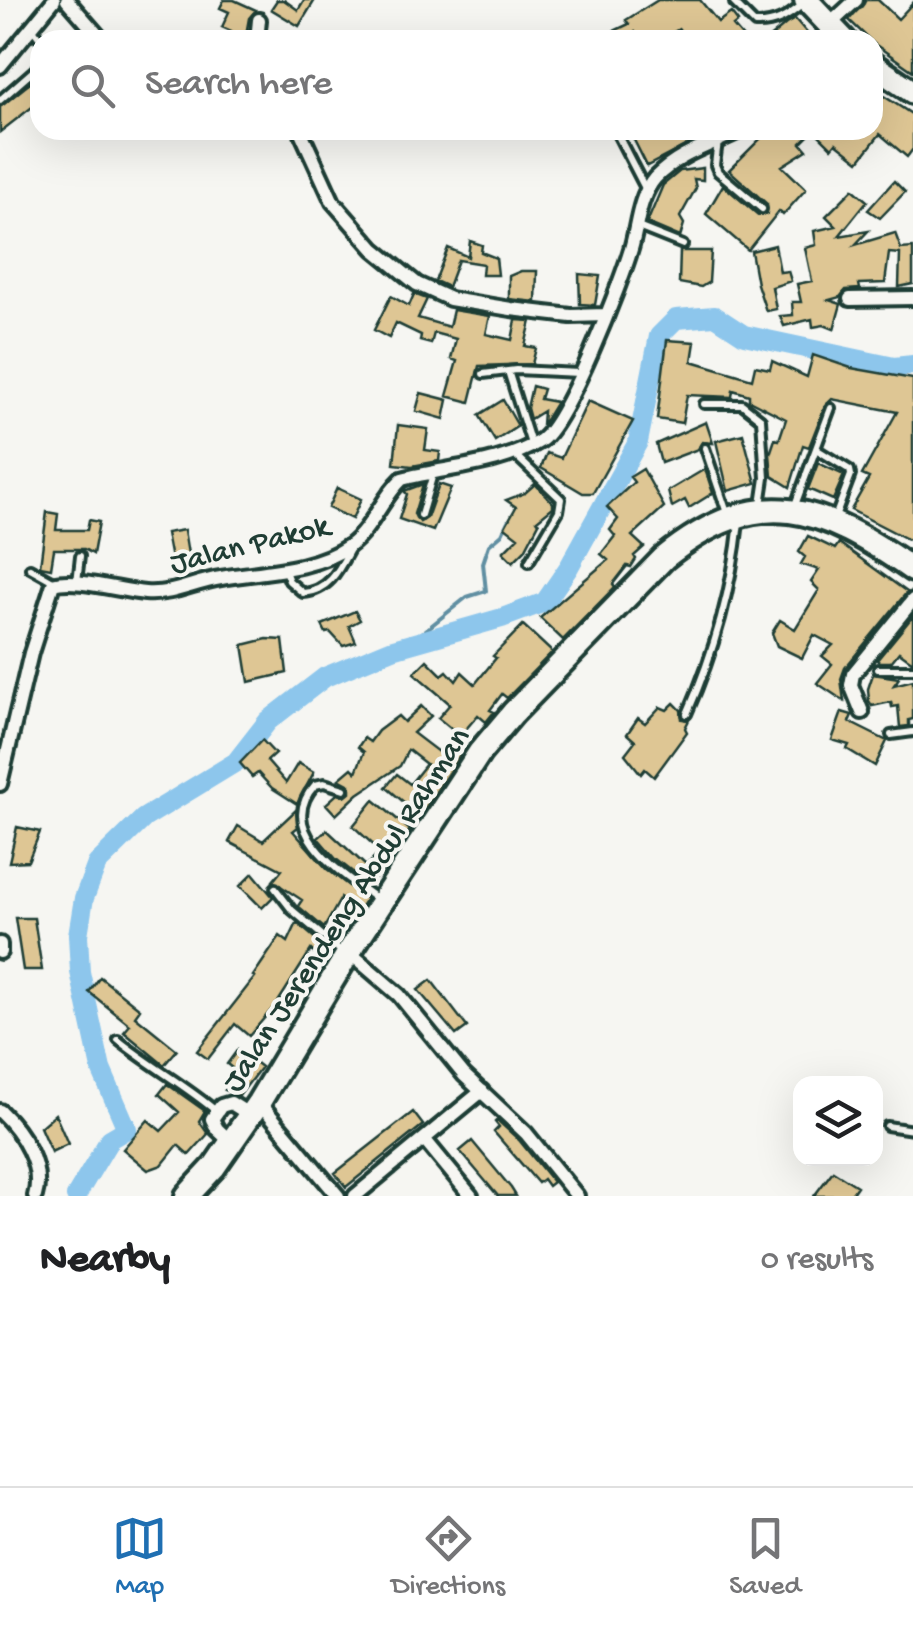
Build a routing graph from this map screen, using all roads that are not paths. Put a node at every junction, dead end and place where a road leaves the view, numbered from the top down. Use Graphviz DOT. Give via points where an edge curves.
graph roads {
  1 [pos="54,0"];
  2 [pos="67,0"];
  3 [pos="806,0"];
  4 [pos="856,0"];
  5 [pos="734,3"];
  6 [pos="259,20"];
  7 [pos="32,27"];
  8 [pos="34,30"];
  9 [pos="93,30"];
  10 [pos="258,30"];
  11 [pos="834,30"];
  12 [pos="842,30"];
  13 [pos="0,66"];
  14 [pos="883,71"];
  15 [pos="30,73"];
  16 [pos="913,92"];
  17 [pos="0,100"];
  18 [pos="305,140"];
  19 [pos="620,140"];
  20 [pos="718,140"];
  21 [pos="646,190"];
  22 [pos="762,210"];
  23 [pos="636,226"];
  24 [pos="683,245"];
  25 [pos="913,298"];
  26 [pos="850,299"];
  27 [pos="605,315"];
  28 [pos="508,370"];
  29 [pos="580,373"];
  30 [pos="483,374"];
  31 [pos="704,404"];
  32 [pos="831,408"];
  33 [pos="531,446"];
  34 [pos="706,448"];
  35 [pos="816,449"];
  36 [pos="509,455"];
  37 [pos="439,472"];
  38 [pos="792,511"];
  39 [pos="421,515"];
  40 [pos="743,515"];
  41 [pos="834,521"];
  42 [pos="352,543"];
  43 [pos="80,556"];
  44 [pos="529,562"];
  45 [pos="30,568"];
  46 [pos="284,568"];
  47 [pos="913,570"];
  48 [pos="77,582"];
  49 [pos="56,583"];
  50 [pos="913,600"];
  51 [pos="878,669"];
  52 [pos="913,669"];
  53 [pos="862,712"];
  54 [pos="687,714"];
  55 [pos="0,715"];
  56 [pos="16,716"];
  57 [pos="913,732"];
  58 [pos="892,735"];
  59 [pos="3,756"];
  60 [pos="0,784"];
  61 [pos="344,789"];
  62 [pos="275,888"];
  63 [pos="382,902"];
  64 [pos="0,944"];
  65 [pos="0,952"];
  66 [pos="348,954"];
  67 [pos="118,1040"];
  68 [pos="482,1091"];
  69 [pos="255,1108"];
  70 [pos="0,1111"];
  71 [pos="217,1112"];
  72 [pos="886,1126"];
  73 [pos="913,1130"];
  74 [pos="425,1140"];
  75 [pos="232,1143"];
  76 [pos="36,1196"];
  77 [pos="187,1196"];
  78 [pos="338,1196"];
  79 [pos="355,1196"];
  80 [pos="471,1196"];
  81 [pos="577,1196"];
  1 -- 7 [label="street"];
  2 -- 9 [label="street"];
  3 -- 5 [label="lane" via="770,25 755,24"];
  3 -- 11 [label="highway"];
  4 -- 12 [label="street"];
  6 -- 10 [label="street"];
  7 -- 8 [label="lane"];
  7 -- 13 [label="street"];
  14 -- 16 [label="highway"];
  15 -- 17 [label="lane"];
  18 -- 27 [label="street" via="333,202 417,284 450,299"];
  19 -- 21 [label="lane"];
  20 -- 21 [label="street" via="686,153"];
  20 -- 22 [label="lane" via="718,172"];
  21 -- 23 [label="street, Jalan Pakok"];
  23 -- 24 [label="lane"];
  23 -- 27 [label="street, Jalan Pakok"];
  25 -- 26 [label="street"];
  27 -- 29 [label="street, Jalan Pakok"];
  28 -- 29 [label="lane"];
  28 -- 30 [label="lane"];
  28 -- 33 [label="lane"];
  29 -- 33 [label="street, Jalan Pakok" via="547,436"];
  31 -- 40 [label="lane" via="742,404 760,419 765,478"];
  32 -- 35 [label="lane"];
  33 -- 36 [label="street, Jalan Pakok"];
  34 -- 40 [label="lane"];
  35 -- 38 [label="lane"];
  35 -- 41 [label="lane" via="851,475"];
  36 -- 37 [label="street, Jalan Pakok"];
  36 -- 44 [label="lane" via="561,499"];
  37 -- 39 [label="lane"];
  37 -- 42 [label="street, Jalan Pakok" via="399,481"];
  38 -- 40 [label="highway, Jalan Jerendeng Abdul Rahman"];
  38 -- 41 [label="highway, Jalan Jerendeng Abdul Rahman"];
  40 -- 54 [label="lane" via="719,626"];
  40 -- 63 [label="highway, Jalan Jerendeng Abdul Rahman" via="698,532 664,558 513,713 454,787"];
  41 -- 47 [label="highway, Jalan Jerendeng Abdul Rahman"];
  42 -- 46 [label="street, Jalan Pakok"];
  42 -- 46 [label="lane" via="317,592 304,593"];
  43 -- 48 [label="lane"];
  45 -- 49 [label="lane"];
  46 -- 48 [label="street, Jalan Pakok" via="161,593"];
  48 -- 49 [label="street, Jalan Pakok"];
  49 -- 56 [label="street"];
  50 -- 53 [label="street" via="853,674"];
  51 -- 52 [label="lane"];
  55 -- 56 [label="lane"];
  56 -- 59 [label="street"];
  57 -- 58 [label="lane"];
  59 -- 60 [label="street"];
  61 -- 63 [label="lane" via="324,783 309,792 302,806 308,839"];
  62 -- 66 [label="lane" via="305,923"];
  63 -- 66 [label="highway, Jalan Jerendeng Abdul Rahman"];
  64 -- 65 [label="street"];
  66 -- 68 [label="street" via="398,995"];
  66 -- 69 [label="highway, Jalan Jerendeng Abdul Rahman"];
  67 -- 71 [label="lane"];
  68 -- 74 [label="street"];
  68 -- 81 [label="street"];
  69 -- 71 [label="street" via="224,1103"];
  69 -- 75 [label="highway, Jalan Jerendeng Abdul Rahman"];
  69 -- 78 [label="street"];
  70 -- 76 [label="street" via="36,1165"];
  71 -- 75 [label="street" via="214,1126"];
  72 -- 73 [label="lane"];
  74 -- 79 [label="street"];
  74 -- 80 [label="street"];
  75 -- 77 [label="highway, Jalan Jerendeng Abdul Rahman"];
}
